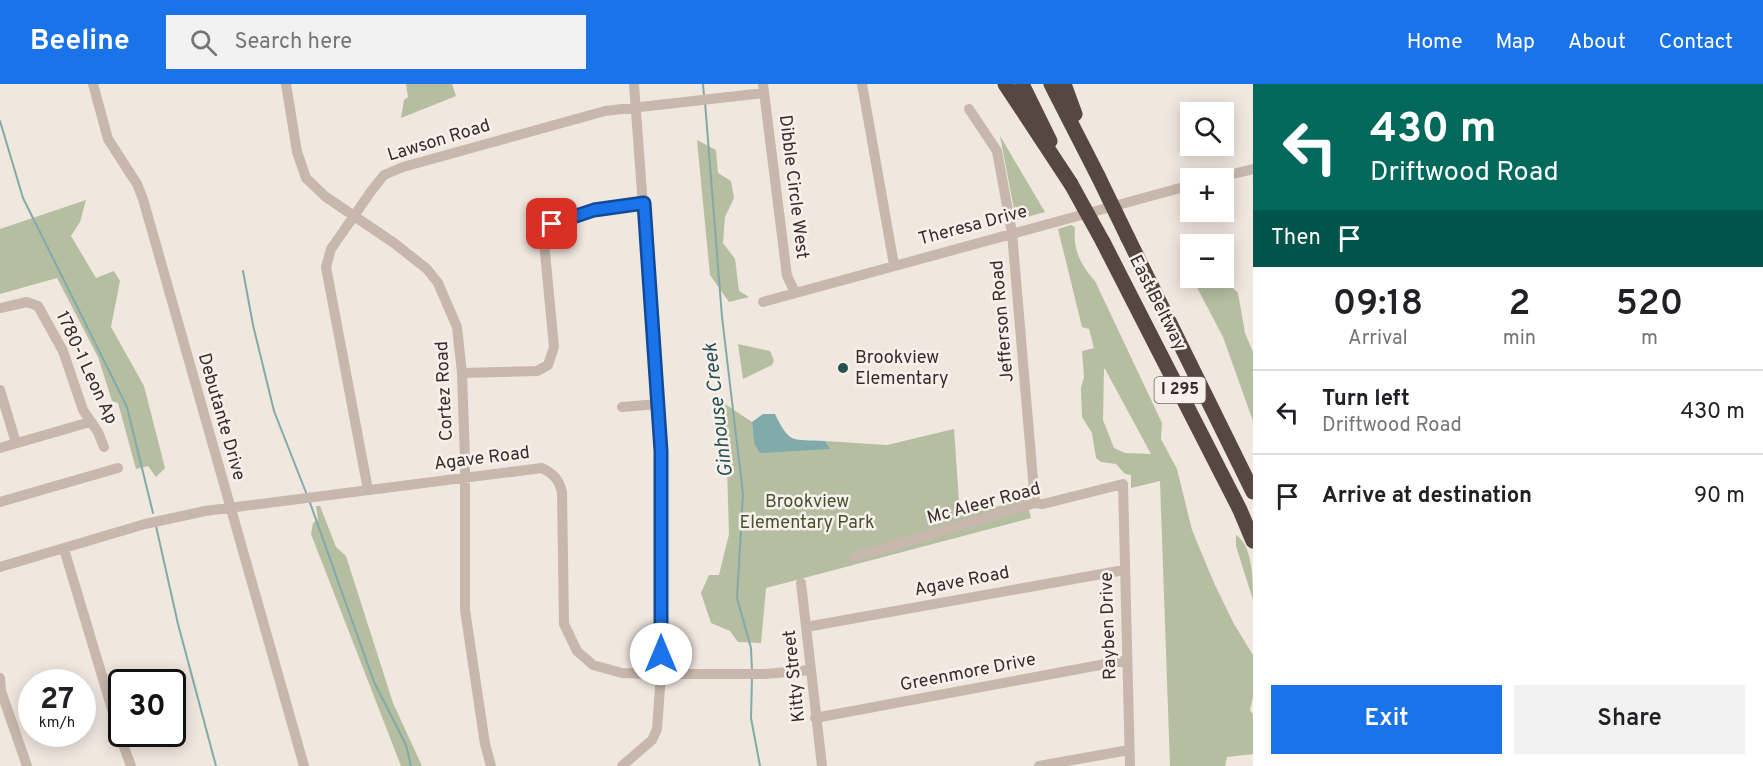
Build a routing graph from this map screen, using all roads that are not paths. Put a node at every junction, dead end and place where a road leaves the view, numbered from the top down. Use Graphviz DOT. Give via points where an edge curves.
graph roads {
  1 [pos="93,84"];
  2 [pos="286,84"];
  3 [pos="634,84"];
  4 [pos="862,84"];
  5 [pos="1005,84"];
  6 [pos="1022,84"];
  7 [pos="1051,84"];
  8 [pos="1064,84"];
  9 [pos="764,89"];
  10 [pos="635,107"];
  11 [pos="969,109"];
  12 [pos="1253,169"];
  13 [pos="1234,174"];
  14 [pos="1098,176"];
  15 [pos="1071,184"];
  16 [pos="1180,188"];
  17 [pos="644,203"];
  18 [pos="355,216"];
  19 [pos="1012,233"];
  20 [pos="894,265"];
  21 [pos="795,292"];
  22 [pos="763,302"];
  23 [pos="0,308"];
  24 [pos="462,373"];
  25 [pos="0,390"];
  26 [pos="658,404"];
  27 [pos="622,407"];
  28 [pos="90,422"];
  29 [pos="16,443"];
  30 [pos="104,447"];
  31 [pos="0,448"];
  32 [pos="118,468"];
  33 [pos="464,478"];
  34 [pos="1123,484"];
  35 [pos="368,490"];
  36 [pos="1253,492"];
  37 [pos="0,502"];
  38 [pos="1035,503"];
  39 [pos="230,510"];
  40 [pos="1253,541"];
  41 [pos="64,549"];
  42 [pos="855,557"];
  43 [pos="0,567"];
  44 [pos="1124,570"];
  45 [pos="801,583"];
  46 [pos="806,627"];
  47 [pos="1127,660"];
  48 [pos="810,670"];
  49 [pos="661,674"];
  50 [pos="0,678"];
  51 [pos="0,691"];
  52 [pos="815,718"];
  53 [pos="1129,750"];
  54 [pos="27,766"];
  55 [pos="131,766"];
  56 [pos="304,766"];
  57 [pos="491,766"];
  58 [pos="623,766"];
  59 [pos="822,766"];
  60 [pos="1039,766"];
  61 [pos="1130,766"];
  1 -- 39 [label="street, Debutante Drive" via="108,139 143,199"];
  2 -- 18 [label="street, Cortez Road" via="297,152 306,178"];
  3 -- 10 [label="street"];
  4 -- 20 [label="street"];
  5 -- 15 [label="highway"];
  6 -- 15 [label="highway, East Beltway / I 295"];
  7 -- 14 [label="highway, East Beltway / I 295"];
  8 -- 14 [label="highway"];
  9 -- 10 [label="street, Lawson Road" via="664,106"];
  9 -- 21 [label="street, Dibble Circle West" via="787,276"];
  10 -- 17 [label="street"];
  10 -- 18 [label="street, Lawson Road" via="571,119 391,172 379,181"];
  11 -- 19 [label="street, Jefferson Road" via="997,151"];
  12 -- 13 [label="street"];
  14 -- 36 [label="highway, East Beltway / I 295, bridge"];
  15 -- 40 [label="highway, East Beltway / I 295, bridge"];
  16 -- 19 [label="street, Theresa Drive"];
  17 -- 24 [label="street" via="594,210 552,224 547,230 544,242 554,347 548,364 537,371"];
  17 -- 26 [label="street"];
  18 -- 24 [label="street, Cortez Road" via="409,254 438,283 457,327"];
  18 -- 35 [label="street, Lawson Road" via="331,249 326,267"];
  19 -- 20 [label="street, Theresa Drive"];
  19 -- 38 [label="street, Jefferson Road"];
  20 -- 21 [label="street, Theresa Drive"];
  21 -- 22 [label="street, Theresa Drive"];
  23 -- 28 [label="street, 1780-1 Leon Ap" via="27,302 38,306 63,351"];
  24 -- 33 [label="street, Cortez Road"];
  25 -- 29 [label="street"];
  26 -- 27 [label="street"];
  26 -- 49 [label="street"];
  28 -- 29 [label="street"];
  28 -- 30 [label="street, 1780-1 Leon Ap"];
  29 -- 31 [label="street"];
  32 -- 37 [label="street"];
  33 -- 35 [label="street, Agave Road"];
  33 -- 49 [label="street, Agave Road" via="531,468 551,473 562,492 563,605 569,639 593,665 622,673"];
  33 -- 57 [label="street, Cortez Road" via="465,610"];
  34 -- 38 [label="street, Mc Aleer Road"];
  34 -- 44 [label="street, Rayben Drive"];
  35 -- 39 [label="street, Agave Road"];
  38 -- 42 [label="street, Mc Aleer Road"];
  39 -- 41 [label="street, Agave Road" via="176,516"];
  39 -- 56 [label="street, Debutante Drive"];
  41 -- 43 [label="street, Agave Road"];
  41 -- 55 [label="street"];
  44 -- 46 [label="street, Agave Road"];
  44 -- 47 [label="street, Rayben Drive"];
  45 -- 46 [label="street, Kitty Street"];
  46 -- 48 [label="street, Kitty Street"];
  47 -- 52 [label="street, Greenmore Drive"];
  47 -- 53 [label="street, Rayben Drive"];
  48 -- 49 [label="street, Agave Road"];
  48 -- 52 [label="street, Kitty Street"];
  49 -- 58 [label="street" via="657,729 652,740"];
  50 -- 51 [label="street"];
  51 -- 54 [label="street"];
  52 -- 59 [label="street, Kitty Street"];
  53 -- 60 [label="street"];
  53 -- 61 [label="street, Rayben Drive"];
}
